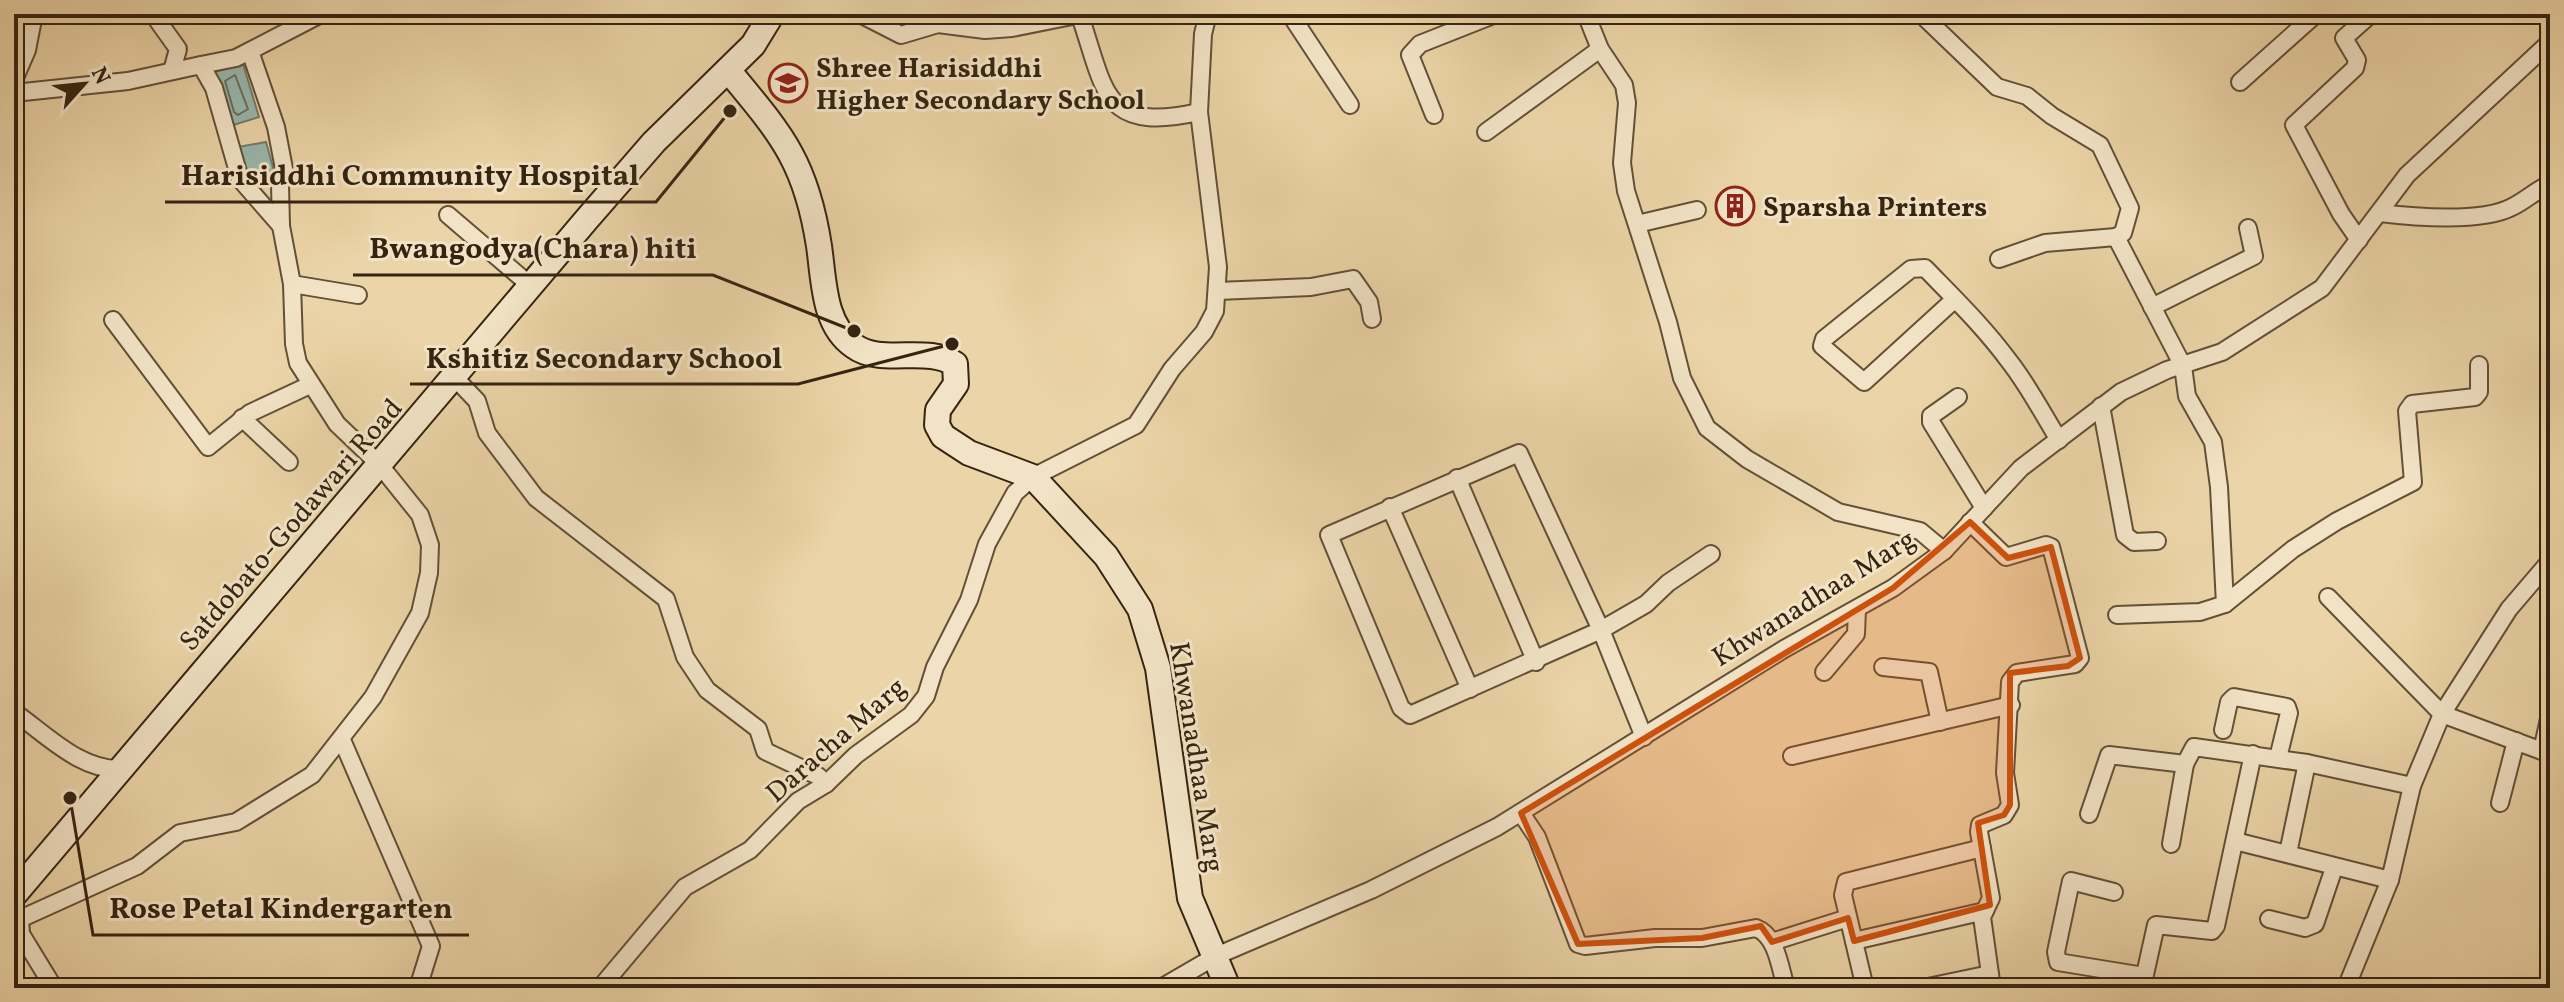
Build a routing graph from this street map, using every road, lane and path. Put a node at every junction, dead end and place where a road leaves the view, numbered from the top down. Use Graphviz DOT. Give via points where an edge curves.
graph roads {
  1 [pos="34,14"];
  2 [pos="321,14"];
  3 [pos="772,14"];
  4 [pos="860,14"];
  5 [pos="1208,14"];
  6 [pos="1290,14"];
  7 [pos="1496,14"];
  8 [pos="1586,14"];
  9 [pos="1921,14"];
  10 [pos="2316,14"];
  11 [pos="2371,14"];
  12 [pos="156,15"];
  13 [pos="1081,15"];
  14 [pos="2550,42"];
  15 [pos="1600,49"];
  16 [pos="250,51"];
  17 [pos="201,65"];
  18 [pos="728,70"];
  19 [pos="172,71"];
  20 [pos="14,80"];
  21 [pos="2240,82"];
  22 [pos="14,93"];
  23 [pos="1350,105"];
  24 [pos="1199,112"];
  25 [pos="1434,115"];
  26 [pos="1486,132"];
  27 [pos="2550,184"];
  28 [pos="1697,210"];
  29 [pos="2380,213"];
  30 [pos="448,215"];
  31 [pos="1637,224"];
  32 [pos="281,226"];
  33 [pos="2248,228"];
  34 [pos="2116,237"];
  35 [pos="2359,240"];
  36 [pos="1999,259"];
  37 [pos="292,284"];
  38 [pos="531,286"];
  39 [pos="1217,291"];
  40 [pos="358,295"];
  41 [pos="1955,299"];
  42 [pos="2152,307"];
  43 [pos="1372,319"];
  44 [pos="113,320"];
  45 [pos="2479,365"];
  46 [pos="2183,366"];
  47 [pos="455,378"];
  48 [pos="310,385"];
  49 [pos="1958,397"];
  50 [pos="2101,406"];
  51 [pos="242,418"];
  52 [pos="2059,440"];
  53 [pos="289,462"];
  54 [pos="379,464"];
  55 [pos="1033,477"];
  56 [pos="1457,478"];
  57 [pos="1390,507"];
  58 [pos="1984,508"];
  59 [pos="1970,522"];
  60 [pos="2157,541"];
  61 [pos="1944,551"];
  62 [pos="1711,554"];
  63 [pos="2550,561"];
  64 [pos="2328,597"];
  65 [pos="2225,604"];
  66 [pos="1857,609"];
  67 [pos="2117,615"];
  68 [pos="1601,630"];
  69 [pos="1536,662"];
  70 [pos="1883,667"];
  71 [pos="1824,672"];
  72 [pos="1470,689"];
  73 [pos="2011,705"];
  74 [pos="14,712"];
  75 [pos="2442,714"];
  76 [pos="2550,714"];
  77 [pos="1940,722"];
  78 [pos="2223,730"];
  79 [pos="1644,737"];
  80 [pos="342,740"];
  81 [pos="2516,741"];
  82 [pos="2546,752"];
  83 [pos="2253,754"];
  84 [pos="1792,756"];
  85 [pos="2278,758"];
  86 [pos="2307,763"];
  87 [pos="2185,764"];
  88 [pos="123,769"];
  89 [pos="826,784"];
  90 [pos="2412,786"];
  91 [pos="2500,803"];
  92 [pos="1521,813"];
  93 [pos="2089,814"];
  94 [pos="2235,841"];
  95 [pos="2171,844"];
  96 [pos="1982,848"];
  97 [pos="2288,853"];
  98 [pos="2334,868"];
  99 [pos="2390,880"];
  100 [pos="2114,892"];
  101 [pos="16,909"];
  102 [pos="1985,911"];
  103 [pos="1848,918"];
  104 [pos="2269,919"];
  105 [pos="1854,941"];
  106 [pos="1772,942"];
  107 [pos="1216,956"];
  108 [pos="1991,981"];
  109 [pos="2143,982"];
  110 [pos="54,988"];
  111 [pos="418,988"];
  112 [pos="600,988"];
  113 [pos="1161,988"];
  114 [pos="1228,988"];
  115 [pos="1786,988"];
  116 [pos="1865,988"];
  117 [pos="1923,988"];
  118 [pos="2346,988"];
  1 -- 20 [label="street"];
  2 -- 16 [label="street"];
  3 -- 18 [label="street, Satdobato-Godawari Road" via="765,30"];
  4 -- 13 [label="street" via="901,35 938,24 998,29"];
  5 -- 24 [label="street, Daracha Marg"];
  6 -- 23 [label="street"];
  7 -- 25 [label="street" via="1420,44 1410,55"];
  8 -- 15 [label="street"];
  9 -- 34 [label="street" via="1997,87 2027,96 2100,145 2130,208 2123,233"];
  10 -- 21 [label="street"];
  11 -- 35 [label="street" via="2344,38 2358,64 2294,125"];
  12 -- 19 [label="street" via="178,49"];
  13 -- 24 [label="street" via="1097,74 1106,94 1121,108 1134,118 1148,119"];
  14 -- 29 [label="street, Khwanadhaa Marg" via="2407,175"];
  15 -- 26 [label="street"];
  15 -- 31 [label="street" via="1624,85 1622,163"];
  16 -- 17 [label="street"];
  16 -- 32 [label="street" via="276,127 285,174 280,185"];
  17 -- 19 [label="street"];
  17 -- 32 [label="street" via="214,88 240,179"];
  18 -- 38 [label="street, Satdobato-Godawari Road" via="654,142"];
  18 -- 55 [label="street, Khwanadhaa Marg" via="781,135 808,187 828,309 840,334 857,349 955,364 956,384 938,410 943,436 969,453"];
  19 -- 22 [label="street"];
  24 -- 39 [label="street, Daracha Marg"];
  27 -- 29 [label="street" via="2512,208 2490,214 2419,219"];
  28 -- 31 [label="street"];
  29 -- 35 [label="street, Khwanadhaa Marg"];
  30 -- 38 [label="street"];
  31 -- 61 [label="street" via="1682,378 1707,428 1747,459 1838,512 1920,531"];
  32 -- 37 [label="street"];
  33 -- 42 [label="street" via="2254,256"];
  34 -- 36 [label="street" via="2045,243"];
  34 -- 42 [label="street"];
  35 -- 46 [label="street, Khwanadhaa Marg" via="2322,288 2222,352"];
  37 -- 40 [label="street"];
  37 -- 48 [label="street" via="294,344"];
  38 -- 47 [label="street, Satdobato-Godawari Road"];
  39 -- 43 [label="street" via="1311,287 1353,279 1369,302"];
  39 -- 55 [label="street, Daracha Marg" via="1215,311 1204,332 1136,425"];
  41 -- 41 [label="street" via="1925,268 1911,269 1822,346 1864,382"];
  41 -- 52 [label="street" via="2011,362"];
  42 -- 46 [label="street"];
  44 -- 51 [label="street" via="205,445 214,444"];
  45 -- 65 [label="street" via="2475,397 2412,404 2407,411 2413,482 2304,542"];
  46 -- 50 [label="street, Khwanadhaa Marg" via="2133,385"];
  46 -- 65 [label="street" via="2187,396 2213,442"];
  47 -- 54 [label="street, Satdobato-Godawari Road"];
  47 -- 89 [label="street" via="477,401 487,433 536,498 666,599 685,657 707,690 758,729 765,751"];
  48 -- 51 [label="street"];
  48 -- 54 [label="street" via="337,424"];
  49 -- 58 [label="street" via="1931,416 1931,422"];
  50 -- 52 [label="street, Khwanadhaa Marg"];
  50 -- 60 [label="street" via="2125,535 2134,542"];
  51 -- 53 [label="street"];
  52 -- 58 [label="street, Khwanadhaa Marg" via="2021,468"];
  54 -- 80 [label="street" via="420,515 430,545 429,573 420,613 396,660"];
  54 -- 88 [label="street, Satdobato-Godawari Road"];
  55 -- 89 [label="street, Daracha Marg" via="1002,511 926,696 911,715"];
  55 -- 107 [label="street, Khwanadhaa Marg" via="1106,556 1140,609 1158,668 1190,898"];
  56 -- 57 [label="street"];
  56 -- 68 [label="street" via="1512,453 1524,459"];
  56 -- 69 [label="street"];
  57 -- 72 [label="street"];
  57 -- 72 [label="street" via="1329,535 1401,708 1410,715"];
  58 -- 59 [label="street, Khwanadhaa Marg"];
  59 -- 61 [label="street, Khwanadhaa Marg"];
  59 -- 73 [label="street" via="2006,557 2051,547 2080,658 2075,664 2013,675"];
  61 -- 66 [label="street, Khwanadhaa Marg"];
  62 -- 68 [label="street" via="1646,604"];
  63 -- 75 [label="street" via="2509,609"];
  64 -- 75 [label="street"];
  65 -- 67 [label="street" via="2200,612"];
  66 -- 71 [label="street" via="1856,634"];
  66 -- 79 [label="street, Khwanadhaa Marg"];
  68 -- 69 [label="street"];
  68 -- 79 [label="street"];
  69 -- 72 [label="street"];
  70 -- 77 [label="street" via="1929,672"];
  73 -- 77 [label="street"];
  73 -- 96 [label="street" via="2005,773 2010,805 2004,815 1980,825"];
  74 -- 88 [label="street" via="67,752 109,770"];
  75 -- 81 [label="street"];
  75 -- 90 [label="street"];
  76 -- 82 [label="street"];
  77 -- 84 [label="street"];
  78 -- 85 [label="street" via="2234,697 2287,707"];
  79 -- 92 [label="street, Khwanadhaa Marg"];
  80 -- 101 [label="street" via="312,775 236,822 180,833 137,866"];
  80 -- 111 [label="street" via="431,946"];
  81 -- 82 [label="street"];
  81 -- 91 [label="street"];
  83 -- 85 [label="street"];
  83 -- 87 [label="street" via="2194,747"];
  83 -- 94 [label="street"];
  85 -- 86 [label="street"];
  86 -- 90 [label="street"];
  86 -- 97 [label="street"];
  87 -- 93 [label="street" via="2109,755"];
  87 -- 95 [label="street"];
  88 -- 101 [label="street, Satdobato-Godawari Road"];
  89 -- 112 [label="street, Daracha Marg" via="798,801 750,850 685,887"];
  90 -- 99 [label="street"];
  92 -- 106 [label="street" via="1537,837 1578,944 1702,938 1756,928"];
  92 -- 107 [label="street, Khwanadhaa Marg" via="1371,890"];
  94 -- 97 [label="street"];
  94 -- 109 [label="street" via="2212,931 2156,925"];
  96 -- 102 [label="street" via="1991,898"];
  96 -- 103 [label="street" via="1846,882"];
  97 -- 98 [label="street"];
  98 -- 99 [label="street"];
  98 -- 104 [label="street" via="2315,924 2305,928"];
  99 -- 118 [label="street"];
  100 -- 109 [label="street" via="2071,881 2058,962"];
  101 -- 110 [label="street" via="21,934"];
  102 -- 105 [label="street"];
  102 -- 108 [label="street" via="1982,929"];
  103 -- 105 [label="street"];
  103 -- 106 [label="street"];
  105 -- 116 [label="street"];
  106 -- 115 [label="street"];
  107 -- 113 [label="street"];
  107 -- 114 [label="street, Khwanadhaa Marg"];
  108 -- 117 [label="street"];
}
